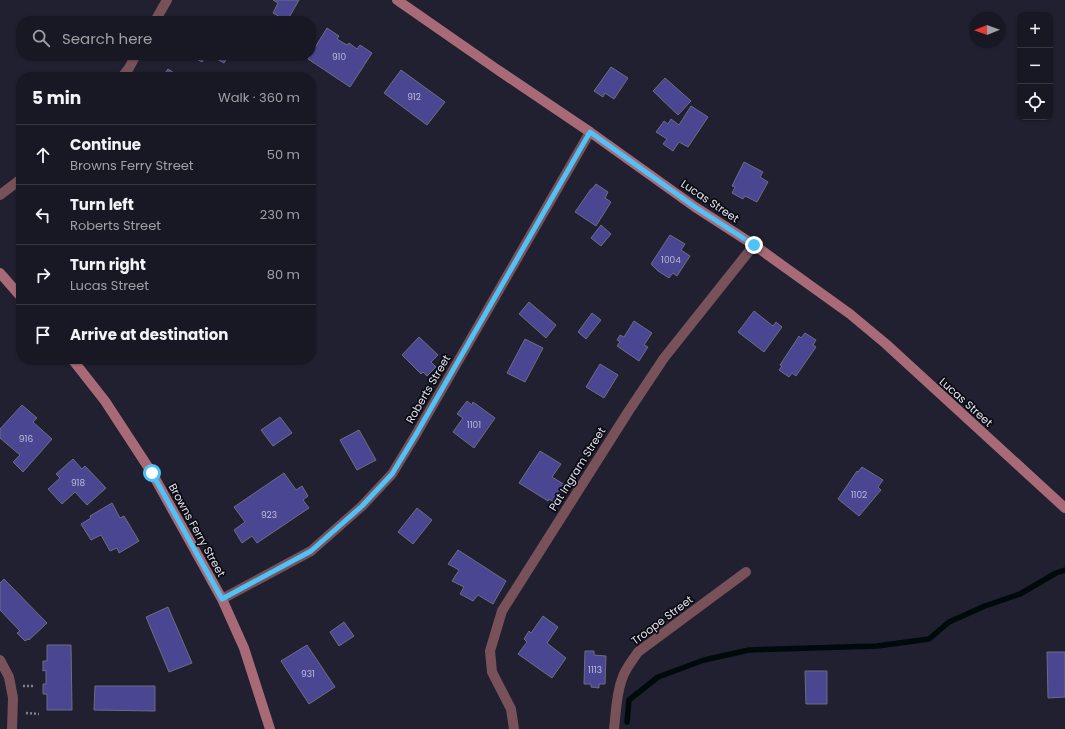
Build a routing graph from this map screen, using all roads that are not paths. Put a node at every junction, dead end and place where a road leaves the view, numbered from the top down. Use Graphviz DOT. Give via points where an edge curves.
graph roads {
  1 [pos="167,0"];
  2 [pos="396,0"];
  3 [pos="158,16"];
  4 [pos="133,60"];
  5 [pos="126,72"];
  6 [pos="590,132"];
  7 [pos="16,183"];
  8 [pos="0,195"];
  9 [pos="754,245"];
  10 [pos="0,273"];
  11 [pos="16,291"];
  12 [pos="76,364"];
  13 [pos="1065,508"];
  14 [pos="746,572"];
  15 [pos="222,599"];
  16 [pos="0,660"];
  17 [pos="12,729"];
  18 [pos="270,729"];
  19 [pos="514,729"];
  20 [pos="614,729"];
  1 -- 3 [label="street"];
  2 -- 6 [label="street, Lucas Street"];
  4 -- 5 [label="street"];
  6 -- 9 [label="street, Lucas Street" via="695,207"];
  6 -- 15 [label="street, Roberts Street" via="392,474 362,506 311,551"];
  7 -- 8 [label="street"];
  9 -- 13 [label="street, Lucas Street" via="874,334"];
  9 -- 19 [label="street, Pat Ingram Street" via="660,364 502,611 490,651 492,672 511,709"];
  10 -- 11 [label="street"];
  12 -- 15 [label="street, Browns Ferry Street" via="105,401 152,473"];
  14 -- 20 [label="street, Troope Street" via="638,652 622,678"];
  15 -- 18 [label="street, Browns Ferry Street" via="244,648"];
  16 -- 17 [label="street" via="10,677 13,698"];
}
